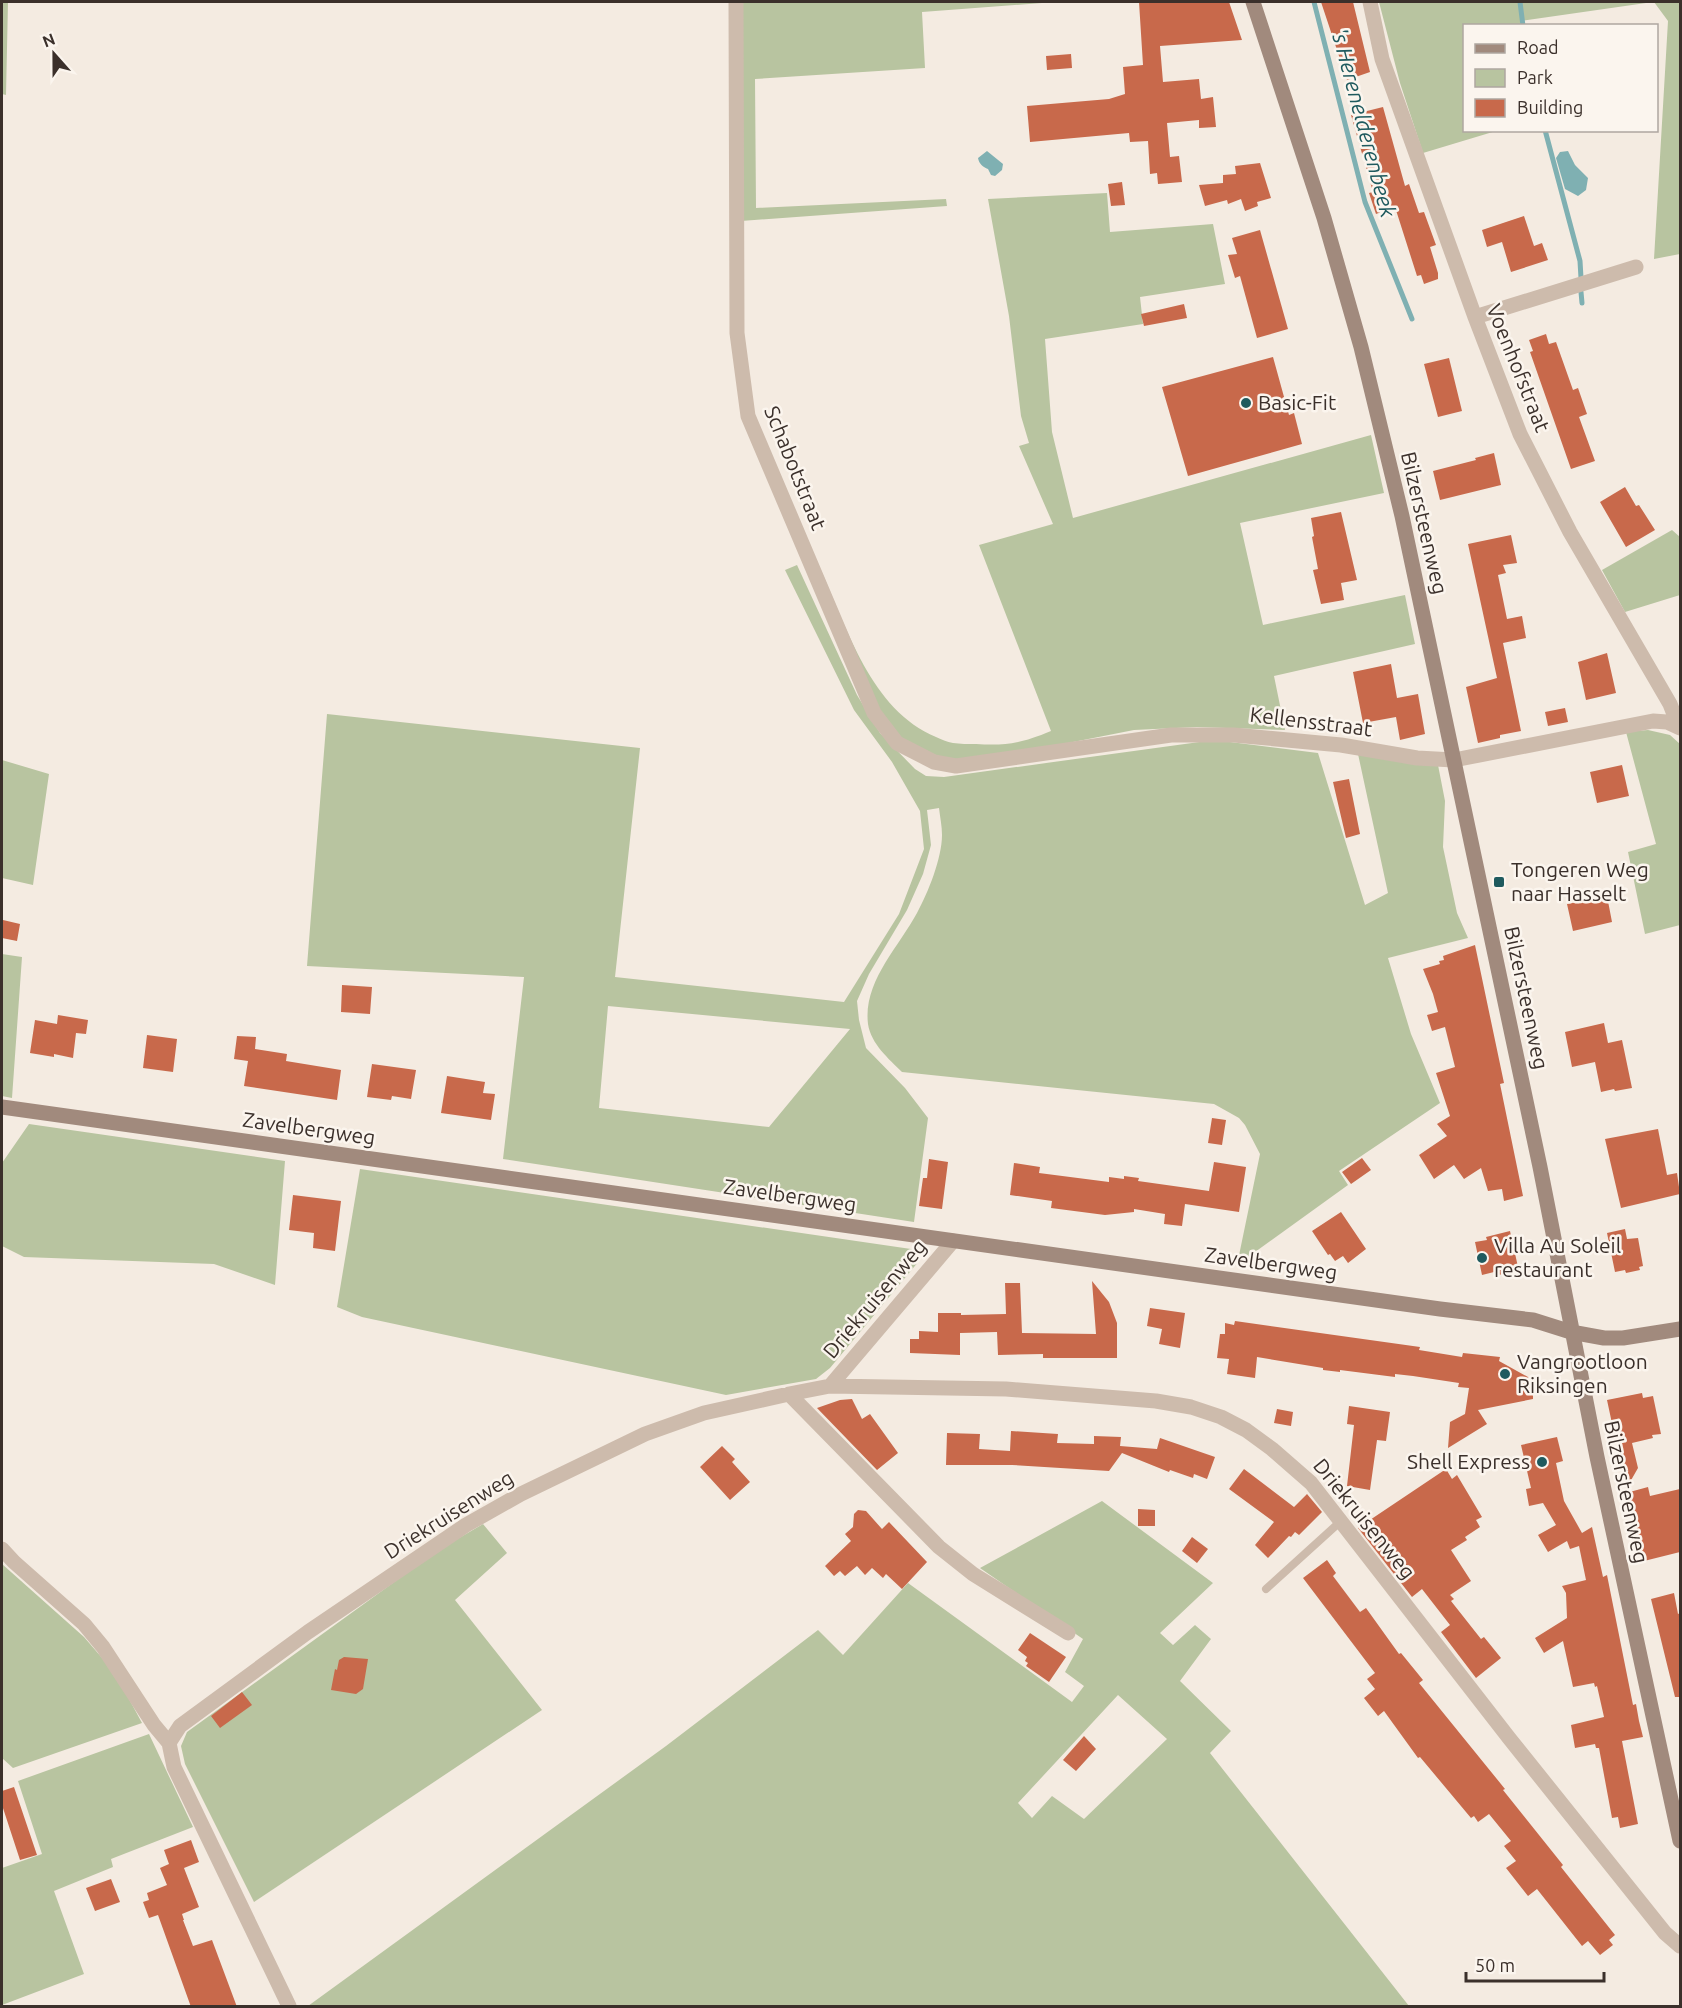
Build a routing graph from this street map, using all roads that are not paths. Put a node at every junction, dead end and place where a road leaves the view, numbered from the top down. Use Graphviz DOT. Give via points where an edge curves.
graph roads {
  1 [pos="736,2"];
  2 [pos="1253,2"];
  3 [pos="1370,2"];
  4 [pos="1636,267"];
  5 [pos="1475,317"];
  6 [pos="1680,728"];
  7 [pos="1454,760"];
  8 [pos="934,762"];
  9 [pos="2,1107"];
  10 [pos="953,1240"];
  11 [pos="1680,1329"];
  12 [pos="1571,1332"];
  13 [pos="830,1386"];
  14 [pos="789,1394"];
  15 [pos="1341,1521"];
  16 [pos="2,1549"];
  17 [pos="1266,1588"];
  18 [pos="1068,1633"];
  19 [pos="169,1743"];
  20 [pos="1680,1843"];
  21 [pos="1680,1946"];
  22 [pos="289,2007"];
  1 -- 8 [label="street, Schabotstraat" via="737,333 748,416 874,713 897,743"];
  2 -- 7 [label="main road, Bilzersteenweg" via="1324,218 1361,347"];
  3 -- 5 [label="street, Voenhofstraat" via="1382,59"];
  4 -- 5 [label="street"];
  5 -- 6 [label="street, Voenhofstraat" via="1520,434"];
  6 -- 7 [label="street, Kellensstraat" via="1653,721"];
  7 -- 8 [label="street, Kellensstraat" via="1234,735 1171,735 956,766"];
  7 -- 12 [label="main road, Bilzersteenweg"];
  9 -- 10 [label="main road, Zavelbergweg"];
  10 -- 12 [label="main road, Zavelbergweg" via="1533,1320"];
  10 -- 13 [label="street, Driekruisenweg"];
  11 -- 12 [label="main road, Zavelbergweg" via="1623,1338"];
  12 -- 20 [label="main road, Bilzersteenweg"];
  13 -- 14 [label="street, Driekruisenweg"];
  13 -- 15 [label="street, Driekruisenweg" via="1006,1389 1191,1407 1221,1417 1272,1449 1311,1483"];
  14 -- 18 [label="street" via="939,1547 973,1574"];
  14 -- 19 [label="street, Driekruisenweg" via="704,1413 645,1434 512,1499 466,1525 308,1632 180,1726"];
  15 -- 17 [label="lane"];
  15 -- 21 [label="street, Driekruisenweg" via="1509,1738 1665,1933"];
  16 -- 19 [label="street" via="84,1624"];
  19 -- 22 [label="street" via="174,1767"];
}
